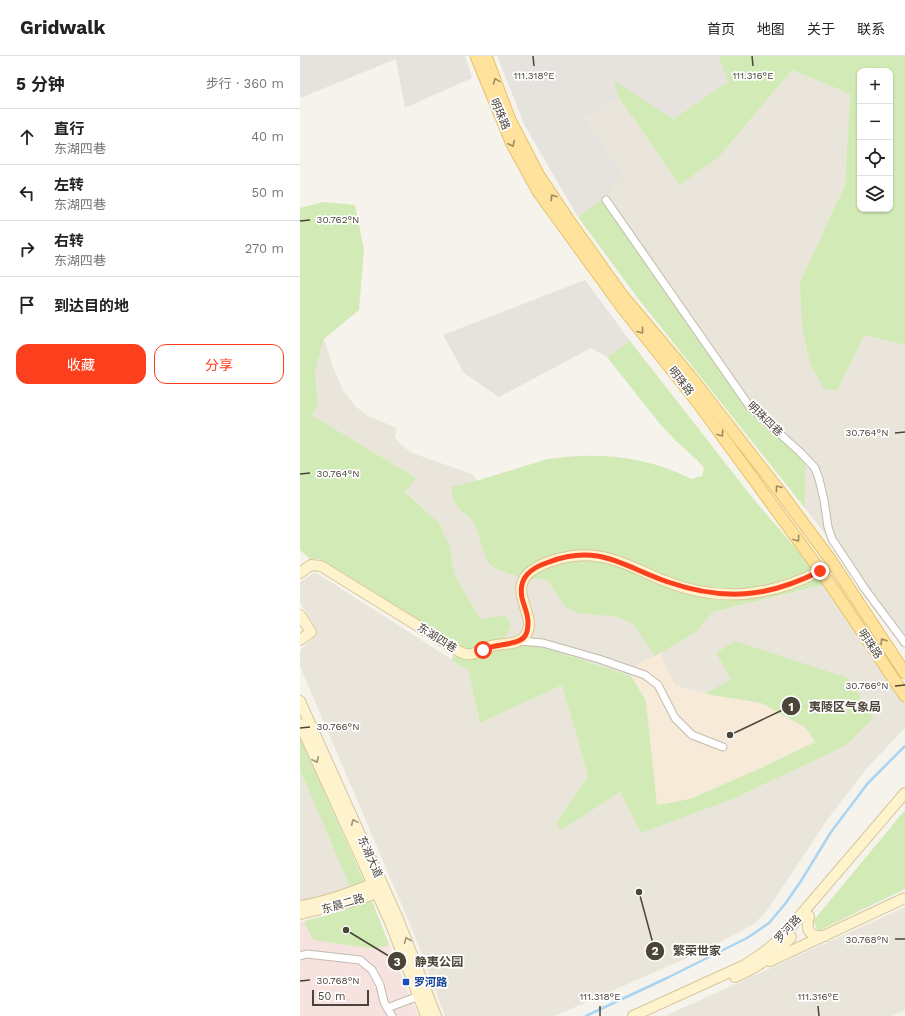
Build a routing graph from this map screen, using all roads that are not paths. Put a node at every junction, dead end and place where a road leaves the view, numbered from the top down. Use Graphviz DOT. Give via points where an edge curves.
graph roads {
  1 [pos="476,56"];
  2 [pos="486,56"];
  3 [pos="606,200"];
  4 [pos="820,571"];
  5 [pos="300,573"];
  6 [pos="300,615"];
  7 [pos="300,640"];
  8 [pos="519,641"];
  9 [pos="905,643"];
  10 [pos="905,673"];
  11 [pos="905,696"];
  12 [pos="300,700"];
  13 [pos="300,724"];
  14 [pos="723,747"];
  15 [pos="905,793"];
  16 [pos="905,803"];
  17 [pos="379,887"];
  18 [pos="905,898"];
  19 [pos="300,906"];
  20 [pos="300,914"];
  21 [pos="809,916"];
  22 [pos="825,936"];
  23 [pos="300,956"];
  24 [pos="750,970"];
  25 [pos="419,996"];
  26 [pos="387,1008"];
  27 [pos="392,1016"];
  28 [pos="426,1016"];
  29 [pos="436,1016"];
  30 [pos="633,1016"];
  31 [pos="650,1016"];
  1 -- 4 [label="main road, 明珠路, one-way" via="512,144 539,193 621,306 698,403"];
  10 -- 2 [label="main road, 明珠路, one-way" via="830,559 690,376 622,295 570,222 538,174 510,120"];
  3 -- 9 [label="street, 明珠四巷" via="750,407 815,468 832,539 864,589"];
  4 -- 8 [label="main road" via="777,589 749,594 726,594 682,586 603,556 586,554 560,558 528,572 524,578 521,590 528,617 528,629 526,636"];
  4 -- 11 [label="main road, 明珠路"];
  5 -- 8 [label="main road, 东湖四巷" via="311,566 321,566 465,655 477,653 489,646"];
  6 -- 7 [label="main road" via="311,632"];
  8 -- 14 [label="street" via="544,643 599,658 645,675 658,685 675,718 692,735"];
  17 -- 12 [label="main road, 东湖大道, one-way"];
  13 -- 17 [label="main road, 东湖大道, one-way"];
  15 -- 30 [label="main road, 罗河路" via="781,938 769,948 744,965"];
  16 -- 21 [label="main road, 罗河路"];
  17 -- 19 [label="main road, 东晨二路"];
  17 -- 20 [label="main road, 东晨二路" via="350,902"];
  17 -- 25 [label="main road, 东湖大道"];
  29 -- 17 [label="main road, 东湖大道, one-way" via="406,939"];
  18 -- 22 [label="main road, 罗河路"];
  21 -- 22 [label="main road" via="808,931 812,935"];
  21 -- 24 [label="main road, 罗河路" via="786,943"];
  22 -- 24 [label="main road, 罗河路"];
  23 -- 26 [label="street" via="307,954 360,960 372,970"];
  24 -- 31 [label="main road, 罗河路"];
  25 -- 26 [label="street"];
  25 -- 28 [label="main road, 东湖大道"];
  26 -- 27 [label="street"];
}
